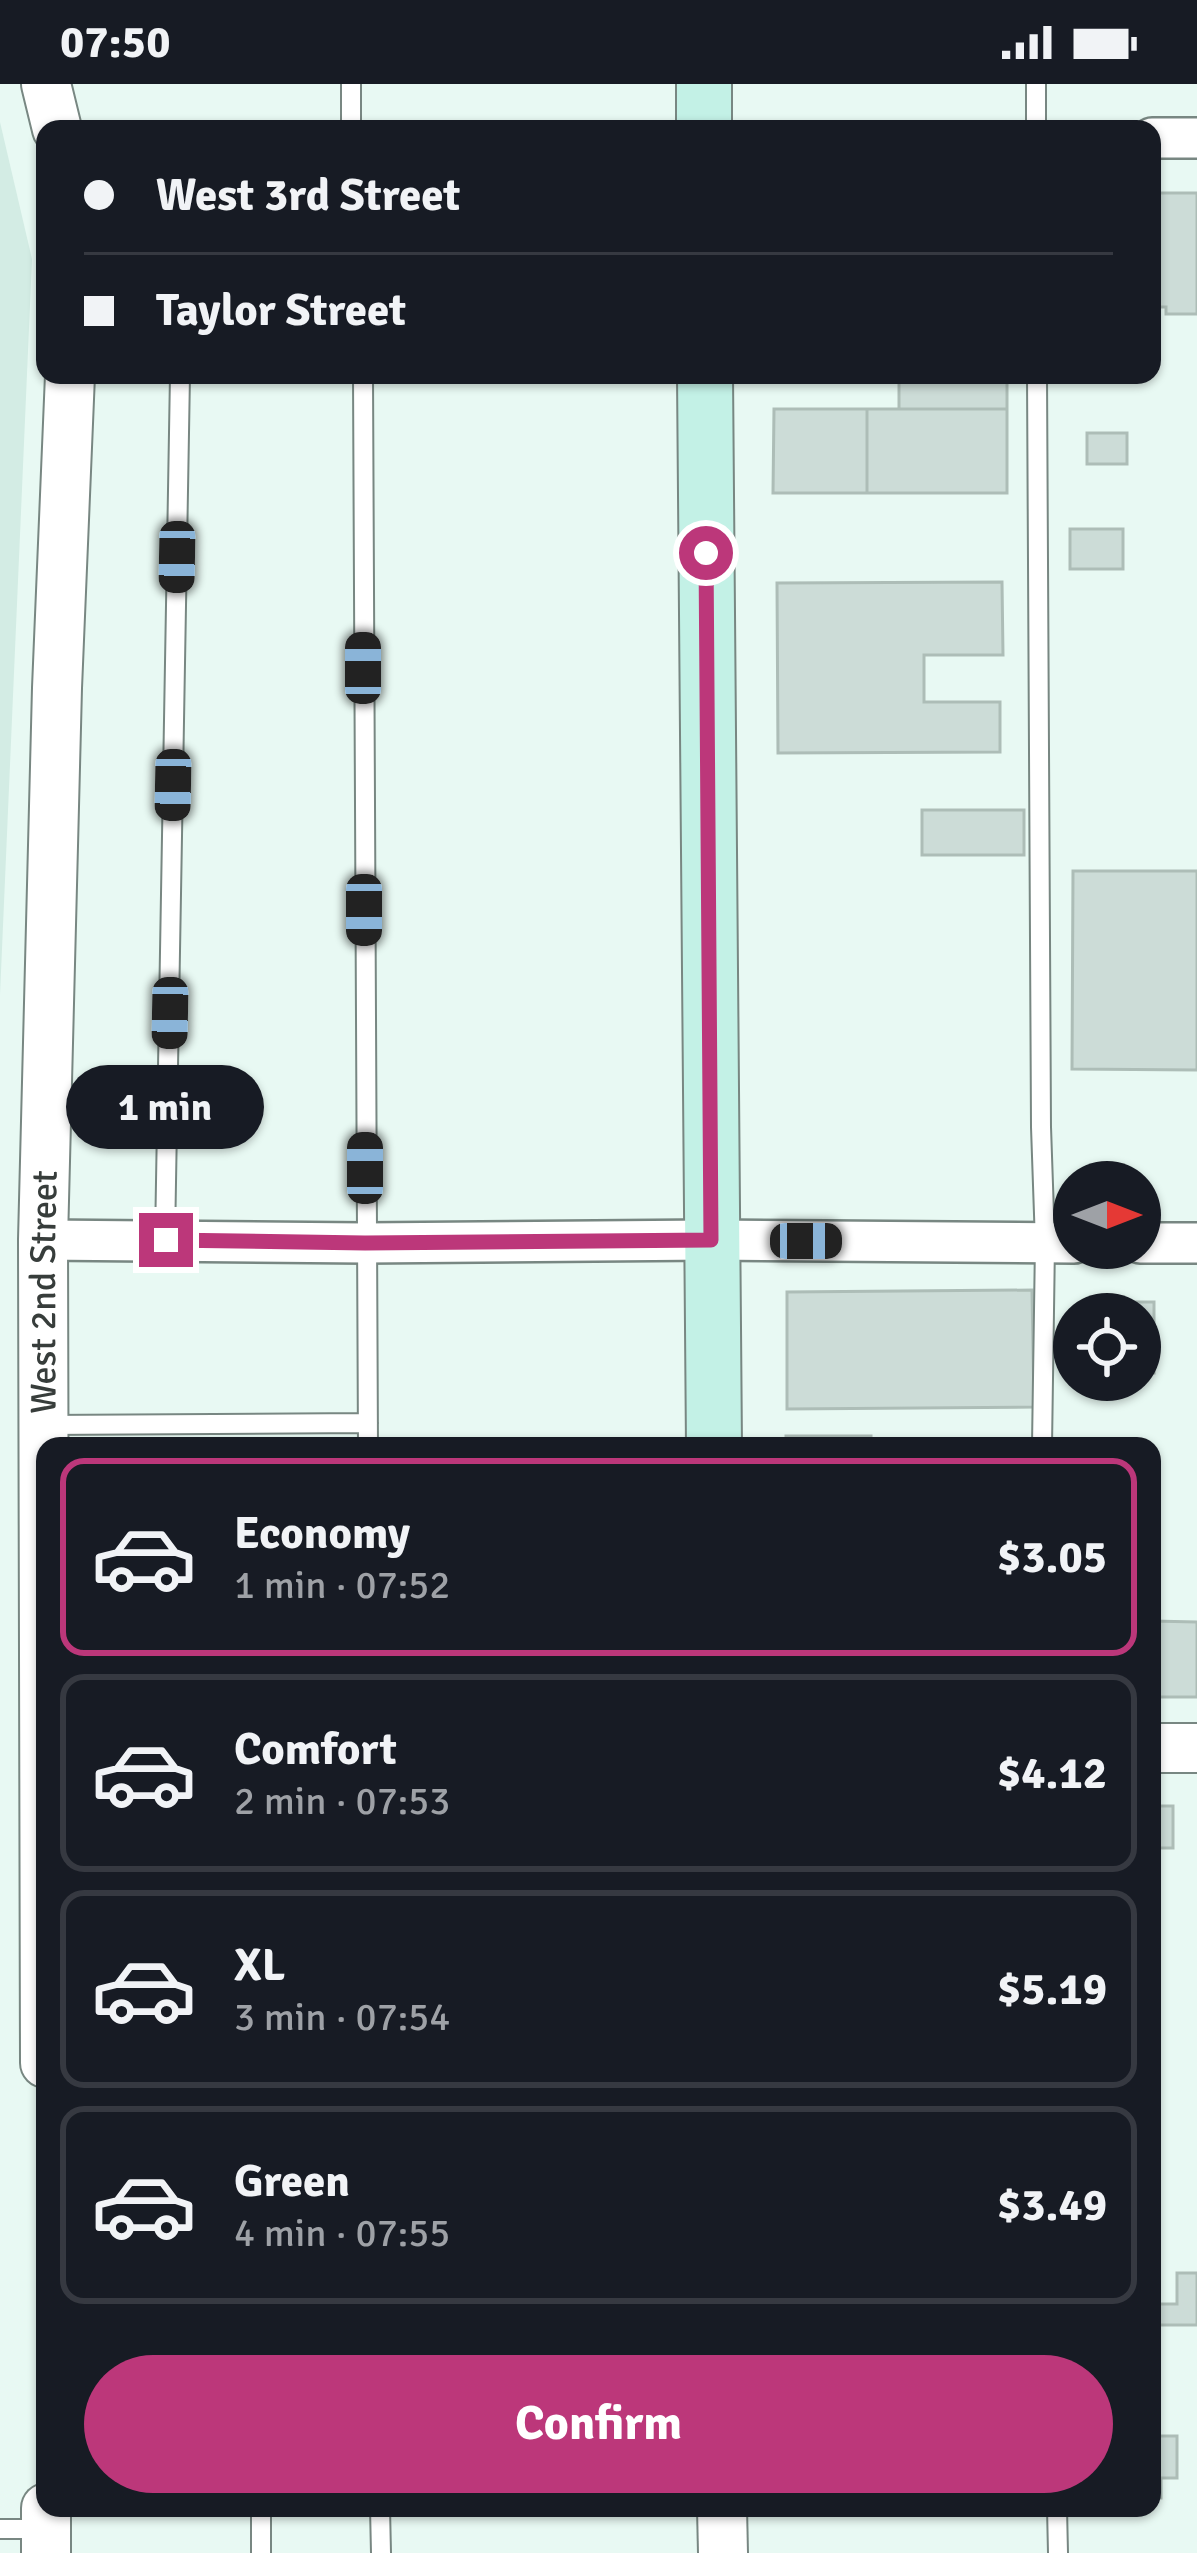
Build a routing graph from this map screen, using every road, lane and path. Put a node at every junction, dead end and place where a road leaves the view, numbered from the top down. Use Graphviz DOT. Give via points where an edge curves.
graph roads {
  1 [pos="46,84"];
  2 [pos="351,84"];
  3 [pos="704,84"];
  4 [pos="1036,84"];
  5 [pos="55,120"];
  6 [pos="351,120"];
  7 [pos="704,120"];
  8 [pos="1036,120"];
  9 [pos="1161,138"];
  10 [pos="1197,138"];
  11 [pos="70,384"];
  12 [pos="181,384"];
  13 [pos="363,384"];
  14 [pos="705,384"];
  15 [pos="1037,384"];
  16 [pos="1053,1202"];
  17 [pos="43,1240"];
  18 [pos="166,1240"];
  19 [pos="711,1240"];
  20 [pos="365,1243"];
  21 [pos="1053,1243"];
  22 [pos="1161,1243"];
  23 [pos="1197,1243"];
  24 [pos="1058,1269"];
  25 [pos="368,1423"];
  26 [pos="44,1425"];
  27 [pos="44,1437"];
  28 [pos="368,1437"];
  29 [pos="714,1437"];
  30 [pos="1043,1437"];
  31 [pos="1161,1748"];
  32 [pos="1197,1748"];
  33 [pos="0,1756"];
  34 [pos="36,1756"];
  35 [pos="261,2517"];
  36 [pos="380,2517"];
  37 [pos="722,2517"];
  38 [pos="1057,2517"];
  39 [pos="261,2553"];
  40 [pos="381,2553"];
  41 [pos="723,2553"];
  42 [pos="1058,2553"];
  1 -- 5 [label="street"];
  2 -- 6 [label="lane"];
  3 -- 7 [label="main road"];
  4 -- 8 [label="lane"];
  9 -- 10 [label="street"];
  11 -- 17 [label="street, West 2nd Street"];
  12 -- 18 [label="lane"];
  13 -- 20 [label="lane"];
  14 -- 19 [label="main road"];
  15 -- 16 [label="lane" via="1040,1127"];
  17 -- 18 [label="street"];
  17 -- 26 [label="street, West 2nd Street"];
  18 -- 20 [label="street"];
  19 -- 20 [label="street"];
  19 -- 21 [label="street"];
  19 -- 29 [label="main road"];
  20 -- 25 [label="lane"];
  22 -- 23 [label="street"];
  24 -- 30 [label="lane"];
  25 -- 26 [label="lane"];
  25 -- 28 [label="lane"];
  26 -- 27 [label="street, West 2nd Street"];
  31 -- 32 [label="street"];
  33 -- 34 [label="street"];
  35 -- 39 [label="lane"];
  36 -- 40 [label="lane"];
  37 -- 41 [label="street"];
  38 -- 42 [label="lane"];
}
